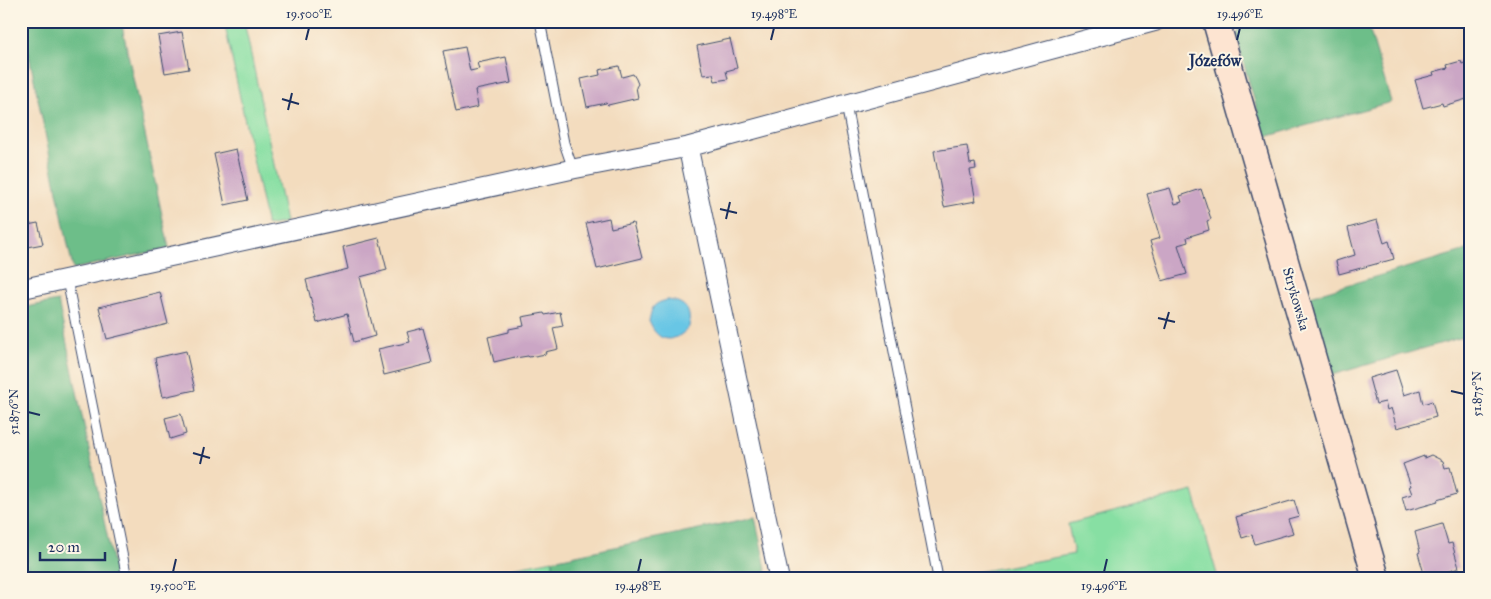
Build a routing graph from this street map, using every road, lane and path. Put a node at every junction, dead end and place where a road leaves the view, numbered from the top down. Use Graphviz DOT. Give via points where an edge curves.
graph roads {
  1 [pos="540,21"];
  2 [pos="1156,21"];
  3 [pos="1216,21"];
  4 [pos="846,105"];
  5 [pos="688,147"];
  6 [pos="574,169"];
  7 [pos="67,280"];
  8 [pos="21,289"];
  9 [pos="127,578"];
  10 [pos="779,578"];
  11 [pos="938,578"];
  12 [pos="1376,578"];
  1 -- 6 [label="lane" via="564,143"];
  2 -- 4 [label="street"];
  3 -- 12 [label="street, Strykowska"];
  4 -- 5 [label="street"];
  4 -- 11 [label="lane"];
  5 -- 6 [label="street"];
  5 -- 10 [label="street"];
  6 -- 7 [label="street"];
  7 -- 8 [label="street"];
  7 -- 9 [label="lane"];
}
